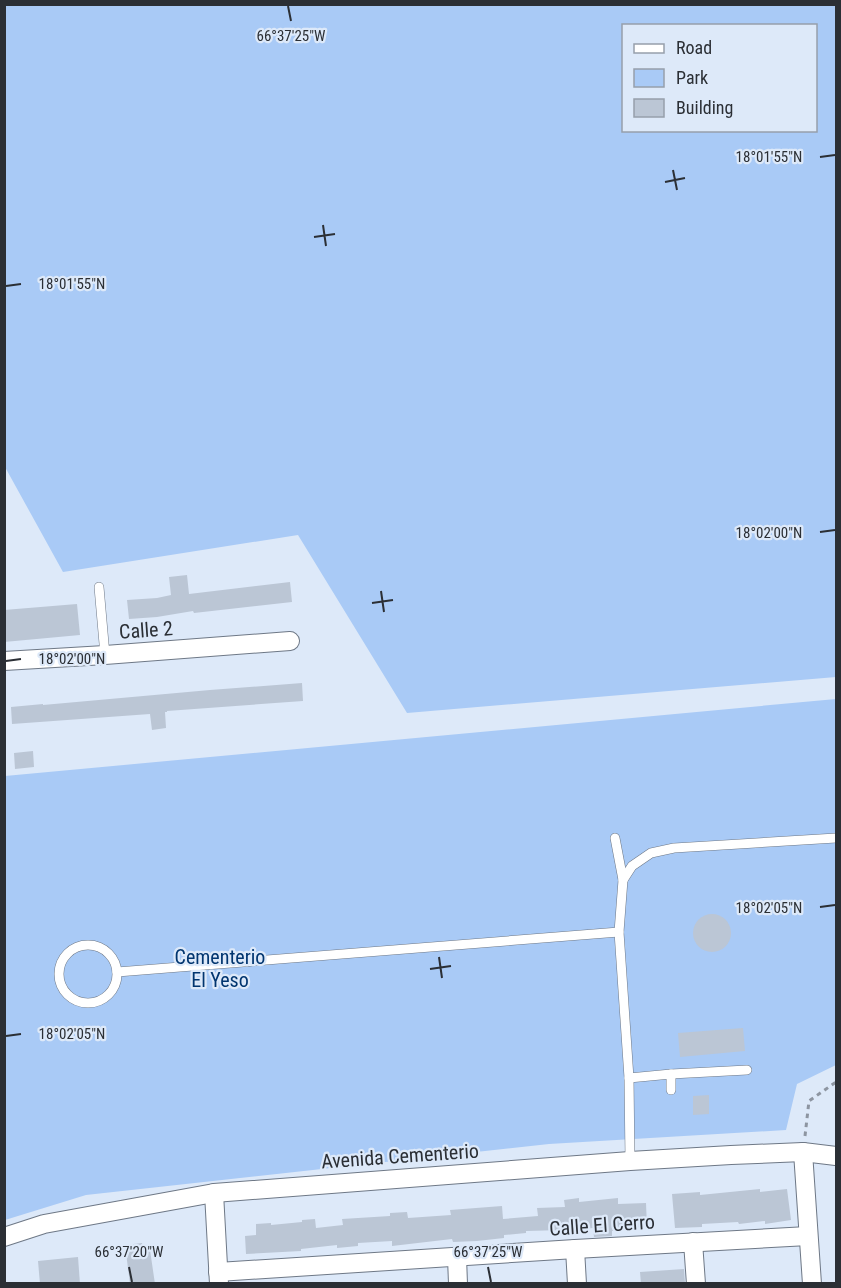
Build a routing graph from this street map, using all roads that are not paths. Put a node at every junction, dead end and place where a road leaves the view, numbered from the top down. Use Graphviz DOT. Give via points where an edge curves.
graph roads {
  1 [pos="99,587"];
  2 [pos="290,641"];
  3 [pos="105,655"];
  4 [pos="4,661"];
  5 [pos="615,838"];
  6 [pos="837,838"];
  7 [pos="623,879"];
  8 [pos="619,932"];
  9 [pos="117,972"];
  10 [pos="747,1070"];
  11 [pos="670,1074"];
  12 [pos="629,1078"];
  13 [pos="671,1090"];
  14 [pos="837,1143"];
  15 [pos="803,1152"];
  16 [pos="837,1156"];
  17 [pos="630,1161"];
  18 [pos="214,1193"];
  19 [pos="808,1236"];
  20 [pos="4,1237"];
  21 [pos="693,1242"];
  22 [pos="575,1249"];
  23 [pos="457,1257"];
  24 [pos="338,1274"];
  25 [pos="219,1278"];
  26 [pos="458,1284"];
  27 [pos="577,1284"];
  28 [pos="696,1284"];
  29 [pos="812,1284"];
  1 -- 3 [label="lane"];
  2 -- 3 [label="street, Calle 2"];
  3 -- 4 [label="street, Calle 2"];
  5 -- 7 [label="lane"];
  6 -- 7 [label="lane" via="674,848 651,853 632,866"];
  7 -- 8 [label="lane"];
  8 -- 9 [label="lane"];
  8 -- 12 [label="lane"];
  9 -- 9 [label="lane" via="116,982 104,998 85,1003 67,995 58,977 62,959 85,945 103,949"];
  10 -- 11 [label="lane"];
  11 -- 12 [label="lane"];
  11 -- 13 [label="lane"];
  12 -- 17 [label="lane"];
  14 -- 15 [label="street, Avenida Cementerio"];
  15 -- 16 [label="street, Avenida Cementerio"];
  15 -- 17 [label="street, Avenida Cementerio"];
  15 -- 19 [label="street"];
  17 -- 18 [label="street, Avenida Cementerio"];
  18 -- 20 [label="street, Avenida Cementerio" via="44,1224"];
  18 -- 25 [label="street"];
  19 -- 21 [label="street, Calle El Cerro"];
  19 -- 29 [label="street"];
  21 -- 22 [label="street, Calle El Cerro"];
  21 -- 28 [label="street"];
  22 -- 23 [label="street, Calle El Cerro"];
  22 -- 27 [label="street"];
  23 -- 24 [label="street, Calle El Cerro"];
  23 -- 26 [label="street"];
  24 -- 25 [label="street, Calle El Cerro"];
}
